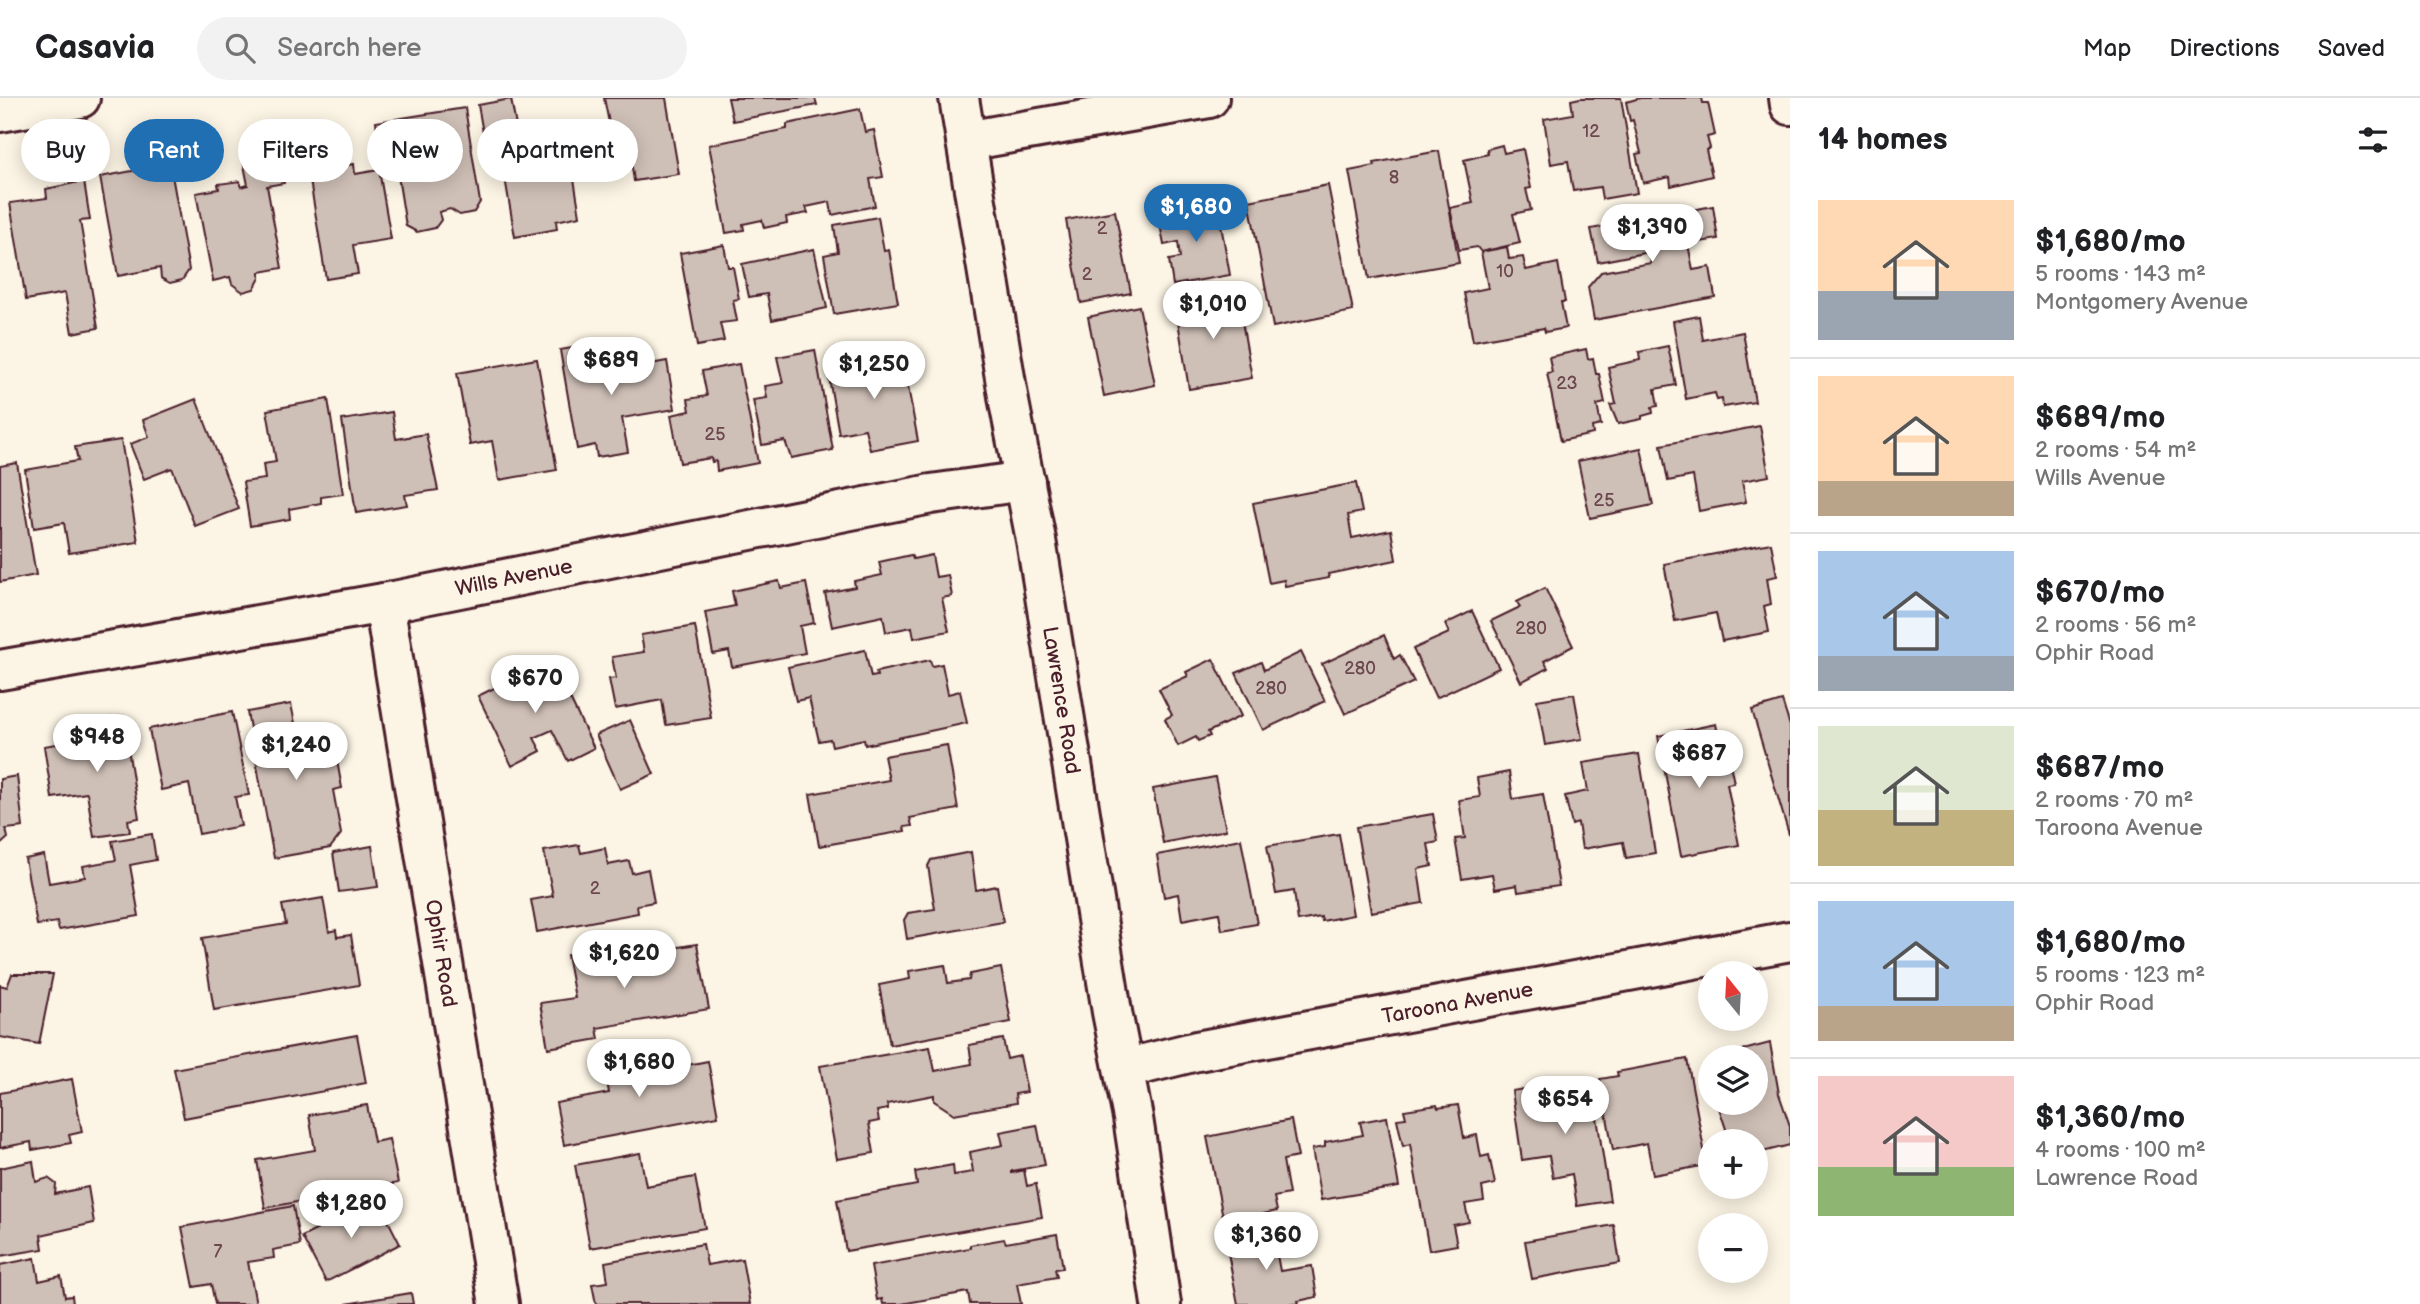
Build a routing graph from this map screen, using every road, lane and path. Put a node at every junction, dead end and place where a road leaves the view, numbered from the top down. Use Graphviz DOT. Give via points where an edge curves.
graph roads {
  1 [pos="79,98"];
  2 [pos="959,98"];
  3 [pos="1209,98"];
  4 [pos="1789,98"];
  5 [pos="1790,105"];
  6 [pos="0,112"];
  7 [pos="967,141"];
  8 [pos="1025,481"];
  9 [pos="384,603"];
  10 [pos="0,670"];
  11 [pos="1790,941"];
  12 [pos="1124,1069"];
  13 [pos="499,1304"];
  14 [pos="1161,1304"];
  1 -- 6 [label="street"];
  2 -- 7 [label="street, Lawrence Road"];
  3 -- 7 [label="street"];
  4 -- 5 [label="street"];
  7 -- 8 [label="street, Lawrence Road"];
  8 -- 9 [label="street, Wills Avenue" via="930,494"];
  8 -- 12 [label="street, Lawrence Road"];
  9 -- 10 [label="street, Wills Avenue"];
  9 -- 13 [label="street, Ophir Road"];
  11 -- 12 [label="street, Taroona Avenue"];
  12 -- 14 [label="street, Lawrence Road"];
}
